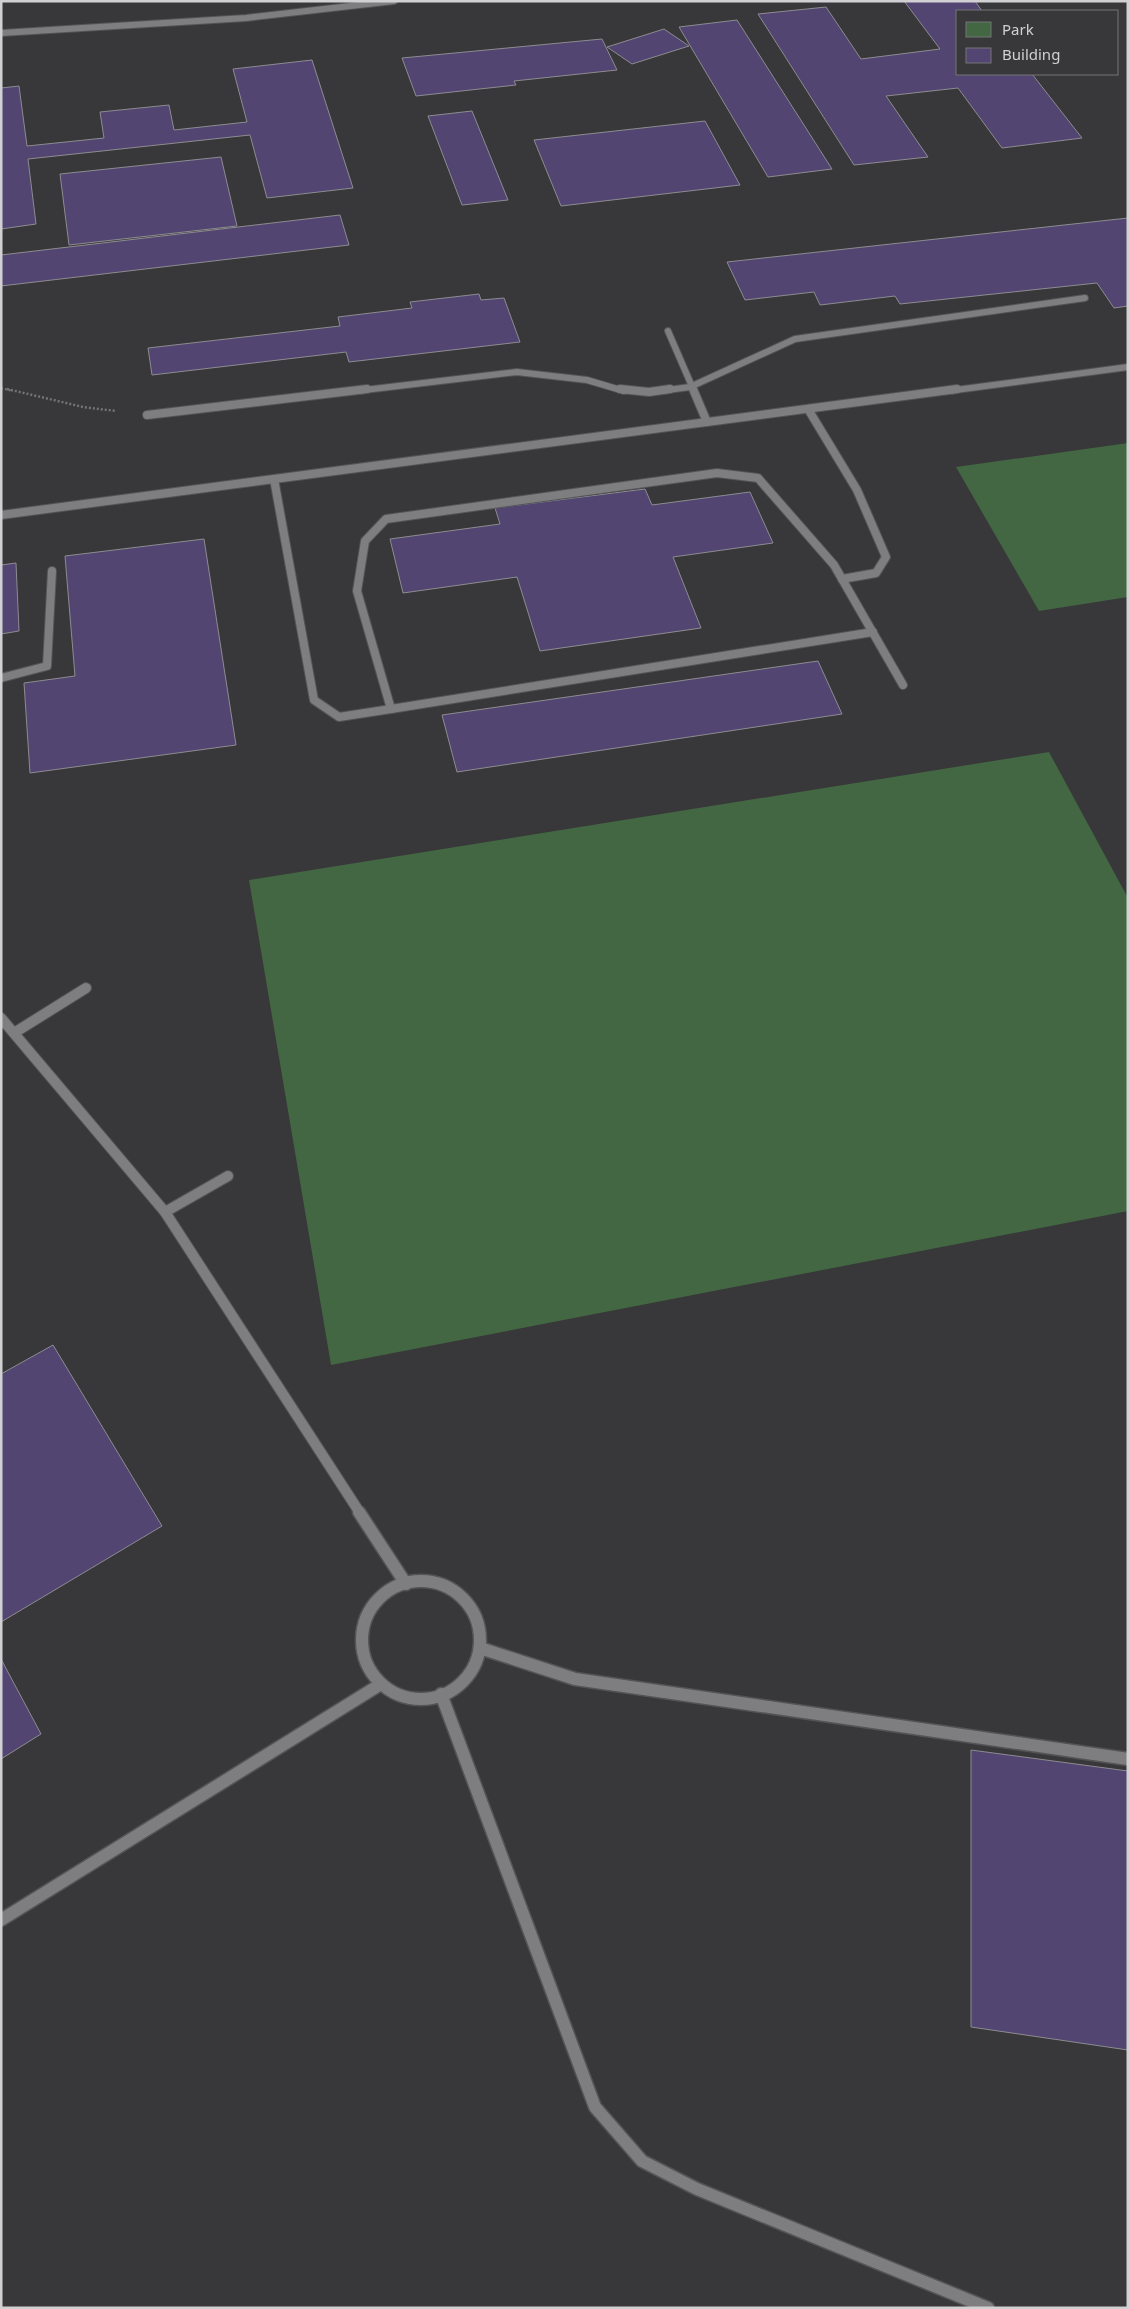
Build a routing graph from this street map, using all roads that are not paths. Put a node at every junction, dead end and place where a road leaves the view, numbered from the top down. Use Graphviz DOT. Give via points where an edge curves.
graph roads {
  1 [pos="394,1"];
  2 [pos="1,33"];
  3 [pos="1085,298"];
  4 [pos="668,331"];
  5 [pos="1128,367"];
  6 [pos="690,387"];
  7 [pos="808,409"];
  8 [pos="147,415"];
  9 [pos="707,422"];
  10 [pos="274,479"];
  11 [pos="1,515"];
  12 [pos="52,571"];
  13 [pos="842,579"];
  14 [pos="873,632"];
  15 [pos="1,678"];
  16 [pos="904,685"];
  17 [pos="391,709"];
  18 [pos="86,988"];
  19 [pos="1,1018"];
  20 [pos="14,1033"];
  21 [pos="228,1176"];
  22 [pos="165,1212"];
  23 [pos="406,1584"];
  24 [pos="480,1648"];
  25 [pos="381,1684"];
  26 [pos="441,1694"];
  27 [pos="1128,1759"];
  28 [pos="1,1920"];
  29 [pos="988,2308"];
  1 -- 2 [label="lane" via="246,18"];
  3 -- 6 [label="lane" via="795,339"];
  4 -- 6 [label="lane"];
  5 -- 7 [label="lane"];
  6 -- 8 [label="lane" via="625,391 587,380 517,372"];
  6 -- 9 [label="lane"];
  7 -- 9 [label="lane"];
  7 -- 13 [label="lane" via="857,490 886,557 876,574"];
  9 -- 10 [label="lane"];
  10 -- 11 [label="lane"];
  10 -- 17 [label="lane" via="314,700 339,717"];
  12 -- 15 [label="lane" via="47,666"];
  13 -- 14 [label="lane"];
  13 -- 17 [label="lane" via="834,565 758,478 717,473 386,519 365,541 357,591"];
  14 -- 16 [label="lane"];
  14 -- 17 [label="lane"];
  18 -- 20 [label="lane"];
  19 -- 20 [label="lane"];
  20 -- 22 [label="lane"];
  21 -- 22 [label="lane"];
  22 -- 23 [label="lane"];
  23 -- 24 [label="lane" via="426,1581 445,1586 462,1596 474,1610 480,1629"];
  23 -- 25 [label="lane" via="376,1604 362,1637 369,1671"];
  24 -- 26 [label="lane" via="476,1663 466,1676"];
  24 -- 27 [label="lane" via="575,1679"];
  25 -- 26 [label="lane" via="398,1695 420,1698"];
  25 -- 28 [label="lane"];
  26 -- 29 [label="lane" via="595,2107 642,2161 697,2189"];
}
